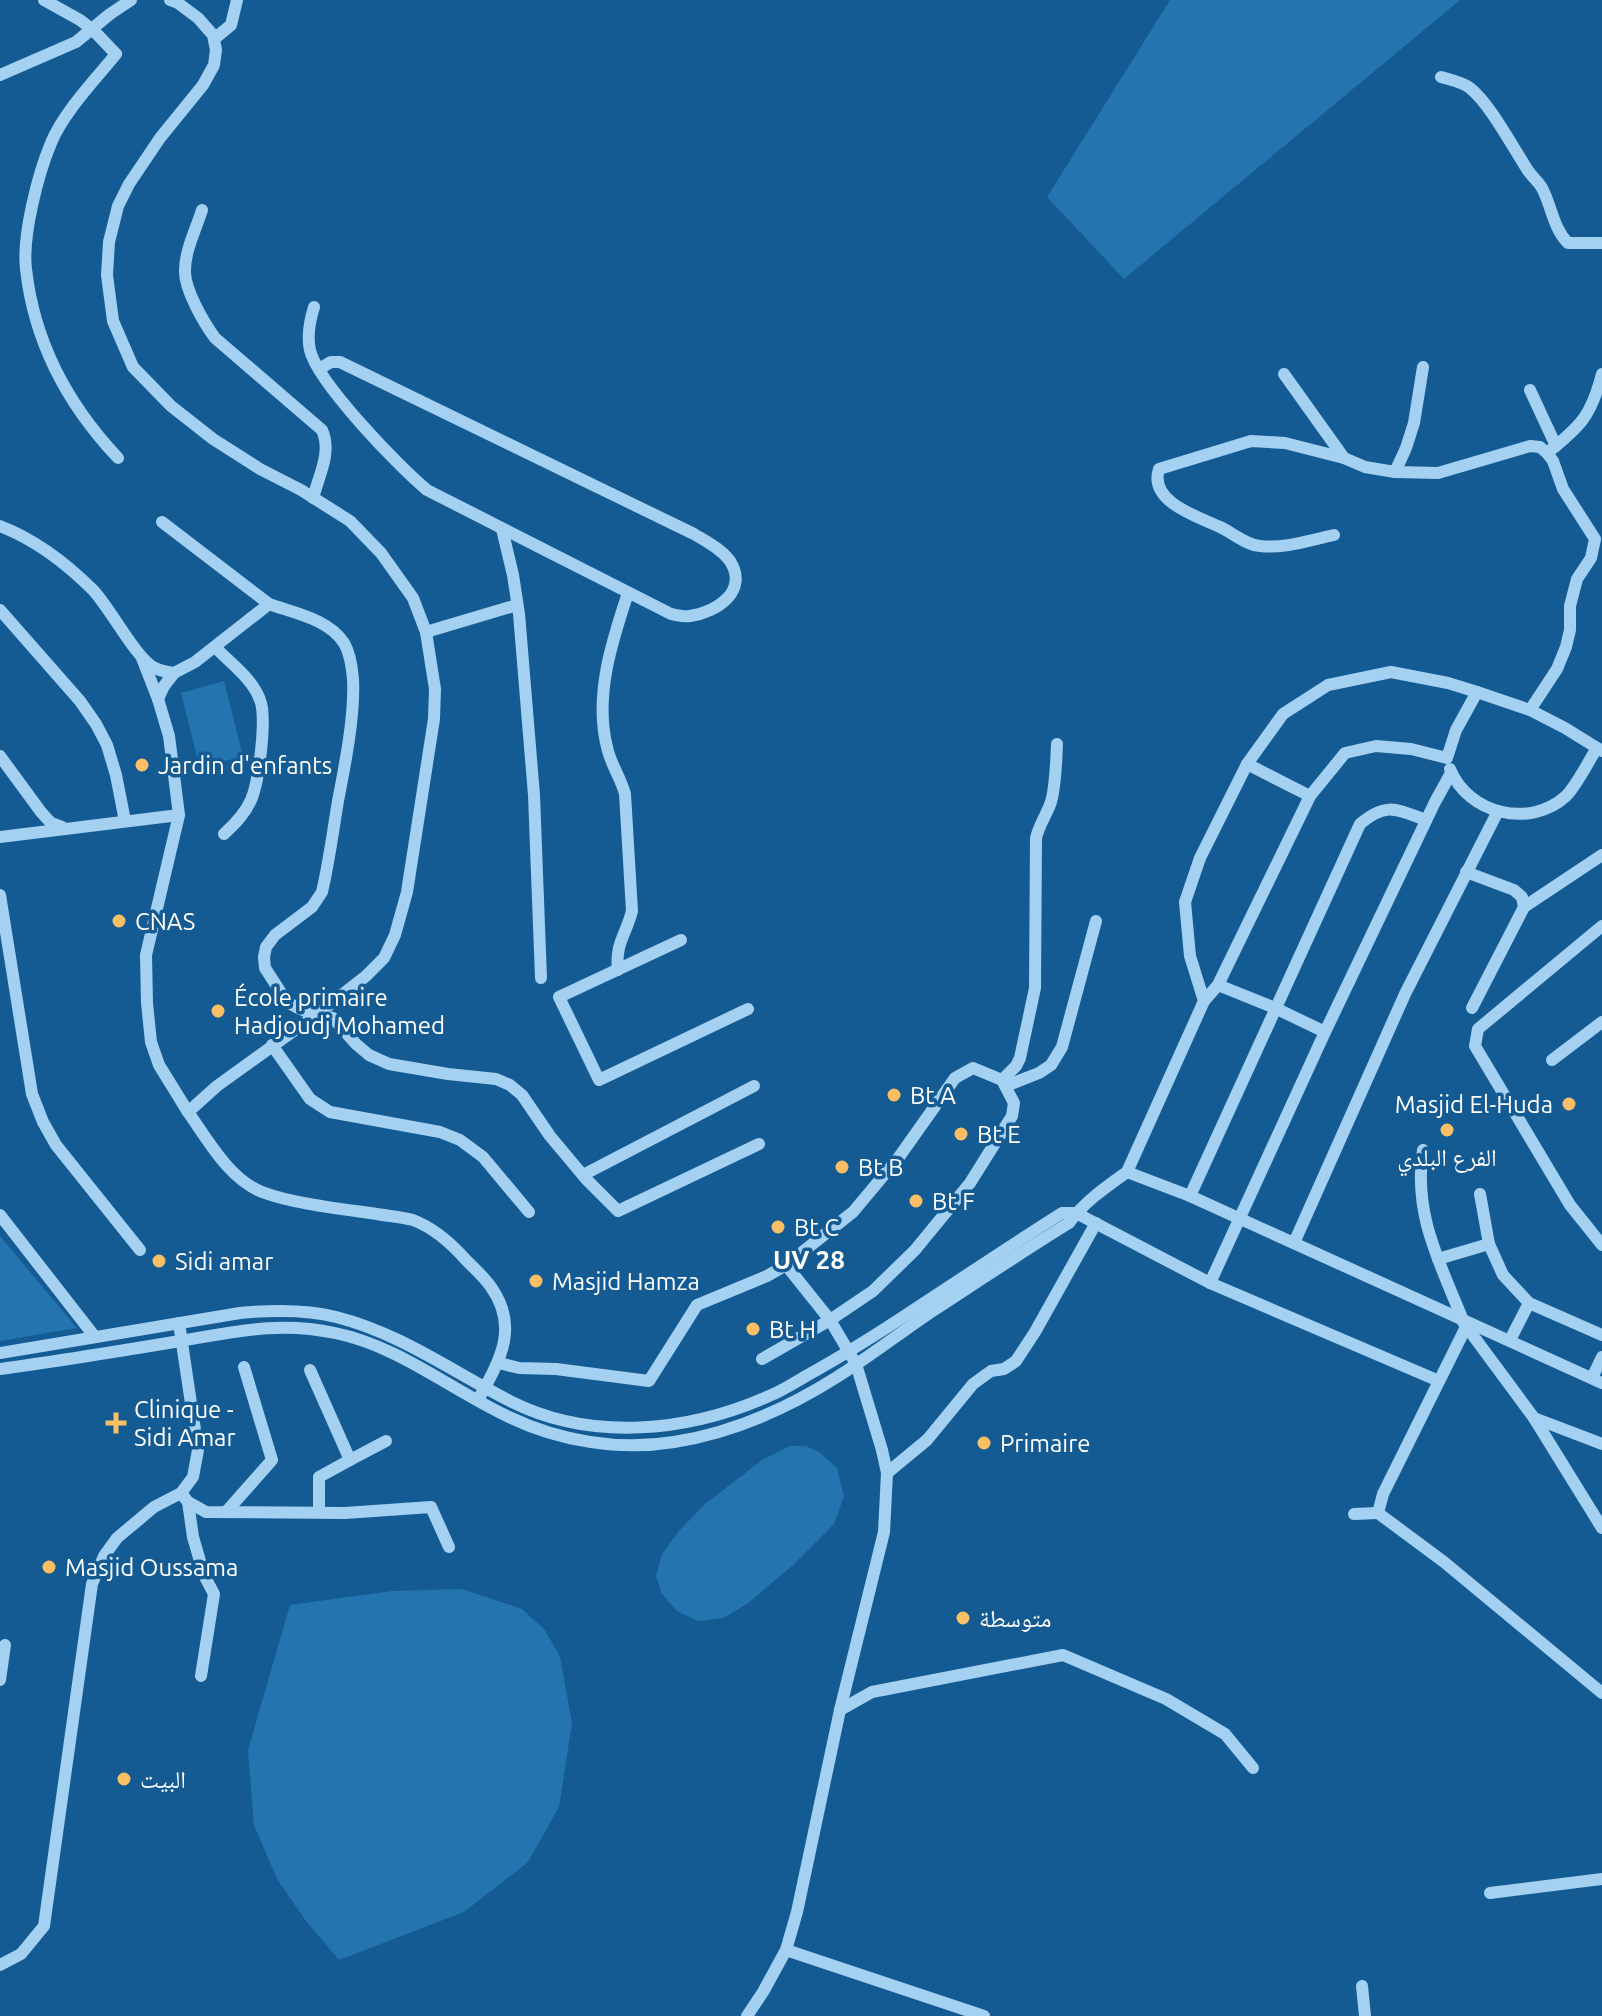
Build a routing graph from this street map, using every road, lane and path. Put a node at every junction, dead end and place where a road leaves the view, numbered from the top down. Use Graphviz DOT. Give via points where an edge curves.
graph roads {
  1 [pos="44,0"];
  2 [pos="131,0"];
  3 [pos="170,0"];
  4 [pos="237,0"];
  5 [pos="93,30"];
  6 [pos="214,39"];
  7 [pos="0,75"];
  8 [pos="1441,77"];
  9 [pos="202,210"];
  10 [pos="1602,243"];
  11 [pos="314,307"];
  12 [pos="1423,367"];
  13 [pos="319,369"];
  14 [pos="1284,374"];
  15 [pos="1602,374"];
  16 [pos="1530,390"];
  17 [pos="1551,449"];
  18 [pos="118,458"];
  19 [pos="1344,458"];
  20 [pos="1395,472"];
  21 [pos="313,498"];
  22 [pos="162,522"];
  23 [pos="0,526"];
  24 [pos="502,529"];
  25 [pos="1334,535"];
  26 [pos="1599,543"];
  27 [pos="628,593"];
  28 [pos="269,604"];
  29 [pos="517,605"];
  30 [pos="0,610"];
  31 [pos="426,632"];
  32 [pos="215,647"];
  33 [pos="142,658"];
  34 [pos="174,673"];
  35 [pos="1477,692"];
  36 [pos="158,699"];
  37 [pos="1530,710"];
  38 [pos="1057,744"];
  39 [pos="1600,750"];
  40 [pos="0,756"];
  41 [pos="1447,758"];
  42 [pos="1247,764"];
  43 [pos="1451,773"];
  44 [pos="1310,796"];
  45 [pos="1498,811"];
  46 [pos="179,815"];
  47 [pos="1426,820"];
  48 [pos="125,821"];
  49 [pos="65,829"];
  50 [pos="224,834"];
  51 [pos="0,837"];
  52 [pos="1602,855"];
  53 [pos="1466,872"];
  54 [pos="0,895"];
  55 [pos="1524,907"];
  56 [pos="1096,921"];
  57 [pos="1602,926"];
  58 [pos="681,940"];
  59 [pos="618,970"];
  60 [pos="541,978"];
  61 [pos="1218,985"];
  62 [pos="1204,1001"];
  63 [pos="1275,1008"];
  64 [pos="1472,1008"];
  65 [pos="748,1009"];
  66 [pos="315,1015"];
  67 [pos="1602,1022"];
  68 [pos="1325,1032"];
  69 [pos="272,1045"];
  70 [pos="1552,1060"];
  71 [pos="1004,1083"];
  72 [pos="754,1086"];
  73 [pos="188,1112"];
  74 [pos="759,1144"];
  75 [pos="1423,1150"];
  76 [pos="1127,1172"];
  77 [pos="583,1175"];
  78 [pos="864,1177"];
  79 [pos="875,1186"];
  80 [pos="1480,1194"];
  81 [pos="1190,1196"];
  82 [pos="529,1212"];
  83 [pos="1076,1213"];
  84 [pos="0,1215"];
  85 [pos="1240,1219"];
  86 [pos="1096,1223"];
  87 [pos="792,1239"];
  88 [pos="1294,1243"];
  89 [pos="1489,1244"];
  90 [pos="1602,1245"];
  91 [pos="140,1250"];
  92 [pos="802,1252"];
  93 [pos="1438,1259"];
  94 [pos="786,1265"];
  95 [pos="1210,1283"];
  96 [pos="1529,1303"];
  97 [pos="830,1320"];
  98 [pos="1462,1320"];
  99 [pos="179,1323"];
  100 [pos="1602,1335"];
  101 [pos="95,1337"];
  102 [pos="1510,1340"];
  103 [pos="181,1341"];
  104 [pos="0,1353"];
  105 [pos="1602,1357"];
  106 [pos="853,1358"];
  107 [pos="762,1359"];
  108 [pos="499,1363"];
  109 [pos="244,1367"];
  110 [pos="0,1369"];
  111 [pos="310,1370"];
  112 [pos="1597,1380"];
  113 [pos="1439,1381"];
  114 [pos="486,1387"];
  115 [pos="478,1400"];
  116 [pos="1534,1418"];
  117 [pos="386,1441"];
  118 [pos="1602,1444"];
  119 [pos="350,1460"];
  120 [pos="887,1473"];
  121 [pos="184,1497"];
  122 [pos="226,1512"];
  123 [pos="319,1512"];
  124 [pos="1378,1513"];
  125 [pos="1354,1514"];
  126 [pos="1602,1528"];
  127 [pos="449,1547"];
  128 [pos="5,1645"];
  129 [pos="201,1676"];
  130 [pos="0,1680"];
  131 [pos="1602,1693"];
  132 [pos="840,1710"];
  133 [pos="1253,1768"];
  134 [pos="1602,1879"];
  135 [pos="1490,1893"];
  136 [pos="786,1950"];
  137 [pos="0,1965"];
  138 [pos="1362,1986"];
  139 [pos="747,2016"];
  140 [pos="984,2016"];
  141 [pos="1365,2016"];
  1 -- 5 [label="street"];
  2 -- 5 [label="street"];
  3 -- 6 [label="street" via="198,18"];
  4 -- 6 [label="street" via="231,25"];
  5 -- 7 [label="street" via="65,48"];
  5 -- 18 [label="street" via="116,54 51,142 37,184 25,266 44,344 58,376 80,414"];
  6 -- 21 [label="street" via="214,65 203,85 160,138 118,206 107,275 113,321 133,367 171,406 213,439"];
  8 -- 10 [label="street" via="1464,84 1478,97 1541,188 1562,237 1568,243"];
  9 -- 21 [label="street" via="184,273 193,298 215,338 322,430 326,452"];
  11 -- 13 [label="street" via="310,352"];
  12 -- 20 [label="street" via="1414,423"];
  13 -- 24 [label="street" via="411,477"];
  13 -- 27 [label="street" via="340,362 694,534 728,559 737,581 720,606 687,617"];
  14 -- 19 [label="street"];
  15 -- 17 [label="street" via="1589,413"];
  16 -- 17 [label="street"];
  17 -- 20 [label="street" via="1530,446 1438,473"];
  17 -- 26 [label="street" via="1563,489"];
  19 -- 20 [label="street"];
  19 -- 25 [label="street" via="1285,443 1251,441 1159,469 1156,476 1168,501 1256,546"];
  21 -- 31 [label="street" via="350,521 381,553 413,598"];
  22 -- 28 [label="street"];
  23 -- 33 [label="street" via="45,551 92,590"];
  24 -- 27 [label="street"];
  24 -- 29 [label="street"];
  26 -- 37 [label="street" via="1577,579 1570,630 1557,669"];
  27 -- 59 [label="street" via="608,665 603,709 607,748 625,794 628,838 632,911 617,948"];
  28 -- 32 [label="street"];
  28 -- 66 [label="street" via="334,632 344,643 353,679 322,892 312,907 275,935 264,957 265,968 287,1002"];
  29 -- 31 [label="street"];
  29 -- 60 [label="street" via="534,795"];
  30 -- 48 [label="street" via="96,724 107,745"];
  31 -- 66 [label="street" via="434,719 407,892 395,935 384,958"];
  32 -- 34 [label="street"];
  32 -- 50 [label="street" via="253,685 263,715 251,800"];
  33 -- 34 [label="street" via="155,669"];
  33 -- 36 [label="street"];
  34 -- 36 [label="street"];
  35 -- 37 [label="street"];
  35 -- 41 [label="street"];
  35 -- 42 [label="street" via="1391,672 1328,685 1283,714"];
  36 -- 46 [label="street" via="169,736"];
  37 -- 39 [label="street"];
  38 -- 71 [label="street" via="1052,795 1036,838 1035,988 1020,1058"];
  39 -- 45 [label="street" via="1566,795 1541,812"];
  40 -- 49 [label="street" via="41,812"];
  41 -- 43 [label="street"];
  41 -- 44 [label="street" via="1376,746 1345,753"];
  42 -- 44 [label="street"];
  42 -- 62 [label="street" via="1200,858 1185,902 1190,956"];
  43 -- 45 [label="street" via="1475,801"];
  43 -- 47 [label="street"];
  44 -- 61 [label="street"];
  45 -- 53 [label="street"];
  46 -- 48 [label="street"];
  46 -- 73 [label="street" via="146,955 147,1003 159,1065"];
  47 -- 63 [label="street" via="1386,809 1360,824"];
  47 -- 68 [label="street"];
  48 -- 49 [label="street"];
  49 -- 51 [label="street"];
  52 -- 55 [label="street"];
  53 -- 55 [label="street" via="1514,890"];
  53 -- 88 [label="street" via="1376,1055"];
  54 -- 91 [label="street" via="32,1094 43,1122"];
  55 -- 64 [label="street"];
  56 -- 71 [label="street" via="1062,1047 1039,1073"];
  57 -- 90 [label="street" via="1478,1029 1475,1046 1570,1205"];
  58 -- 59 [label="street"];
  59 -- 65 [label="street" via="559,997 599,1080"];
  61 -- 62 [label="street"];
  61 -- 63 [label="street"];
  62 -- 76 [label="street"];
  63 -- 68 [label="street"];
  63 -- 81 [label="street"];
  66 -- 69 [label="street"];
  66 -- 77 [label="street" via="333,1018 369,1055 389,1064 510,1085"];
  67 -- 70 [label="street"];
  68 -- 85 [label="street"];
  69 -- 73 [label="street"];
  69 -- 82 [label="street" via="310,1099 330,1112 460,1140 483,1157"];
  71 -- 79 [label="street" via="973,1068 955,1078 928,1105 899,1157"];
  71 -- 97 [label="street" via="1014,1103 1012,1116 991,1139 970,1183 938,1214 915,1250 879,1278 873,1291"];
  72 -- 77 [label="street"];
  73 -- 108 [label="street" via="237,1175 260,1191 412,1220 452,1244 491,1287 506,1319"];
  74 -- 77 [label="street" via="618,1211"];
  75 -- 93 [label="street" via="1423,1215"];
  76 -- 81 [label="street"];
  76 -- 83 [label="street"];
  78 -- 79 [label="street"];
  79 -- 92 [label="street" via="853,1212"];
  80 -- 89 [label="street"];
  81 -- 85 [label="street"];
  83 -- 86 [label="street"];
  83 -- 106 [label="street" via="1062,1213"];
  84 -- 101 [label="street"];
  85 -- 88 [label="street"];
  85 -- 95 [label="street"];
  86 -- 95 [label="street"];
  86 -- 120 [label="street" via="1016,1361 973,1384 927,1440"];
  87 -- 92 [label="street"];
  88 -- 98 [label="street"];
  89 -- 93 [label="street"];
  89 -- 96 [label="street" via="1503,1275"];
  92 -- 94 [label="street"];
  93 -- 98 [label="street"];
  94 -- 97 [label="street"];
  94 -- 108 [label="street" via="713,1291 697,1305 649,1381"];
  95 -- 113 [label="street"];
  96 -- 100 [label="street"];
  96 -- 102 [label="street"];
  97 -- 106 [label="street"];
  97 -- 107 [label="street"];
  98 -- 102 [label="street"];
  98 -- 113 [label="street"];
  98 -- 116 [label="street"];
  99 -- 101 [label="street"];
  99 -- 103 [label="street"];
  99 -- 114 [label="street" via="262,1311 334,1316 410,1345"];
  101 -- 104 [label="street"];
  102 -- 112 [label="street"];
  103 -- 110 [label="street"];
  103 -- 115 [label="street" via="282,1327 354,1336"];
  103 -- 121 [label="street" via="198,1450"];
  105 -- 112 [label="street"];
  106 -- 114 [label="street" via="769,1396 666,1427 581,1424 526,1409"];
  106 -- 115 [label="street" via="835,1379 781,1408 701,1436 659,1443 581,1441 534,1428"];
  106 -- 120 [label="street"];
  108 -- 114 [label="street"];
  109 -- 122 [label="street" via="272,1460"];
  111 -- 119 [label="street"];
  113 -- 124 [label="street"];
  114 -- 115 [label="street"];
  116 -- 118 [label="street"];
  116 -- 126 [label="street"];
  117 -- 119 [label="street"];
  119 -- 123 [label="street" via="319,1477"];
  120 -- 132 [label="street" via="884,1532"];
  121 -- 122 [label="street" via="206,1512"];
  121 -- 129 [label="street" via="214,1594"];
  121 -- 137 [label="street" via="154,1507 117,1538 92,1584 44,1926 21,1954"];
  122 -- 123 [label="street"];
  123 -- 127 [label="street" via="431,1507"];
  124 -- 125 [label="street"];
  124 -- 131 [label="street"];
  128 -- 130 [label="street"];
  132 -- 133 [label="street" via="872,1692 1063,1655 1166,1699 1225,1734"];
  132 -- 136 [label="street"];
  134 -- 135 [label="street"];
  136 -- 139 [label="street"];
  136 -- 140 [label="street"];
  138 -- 141 [label="street"];
}
